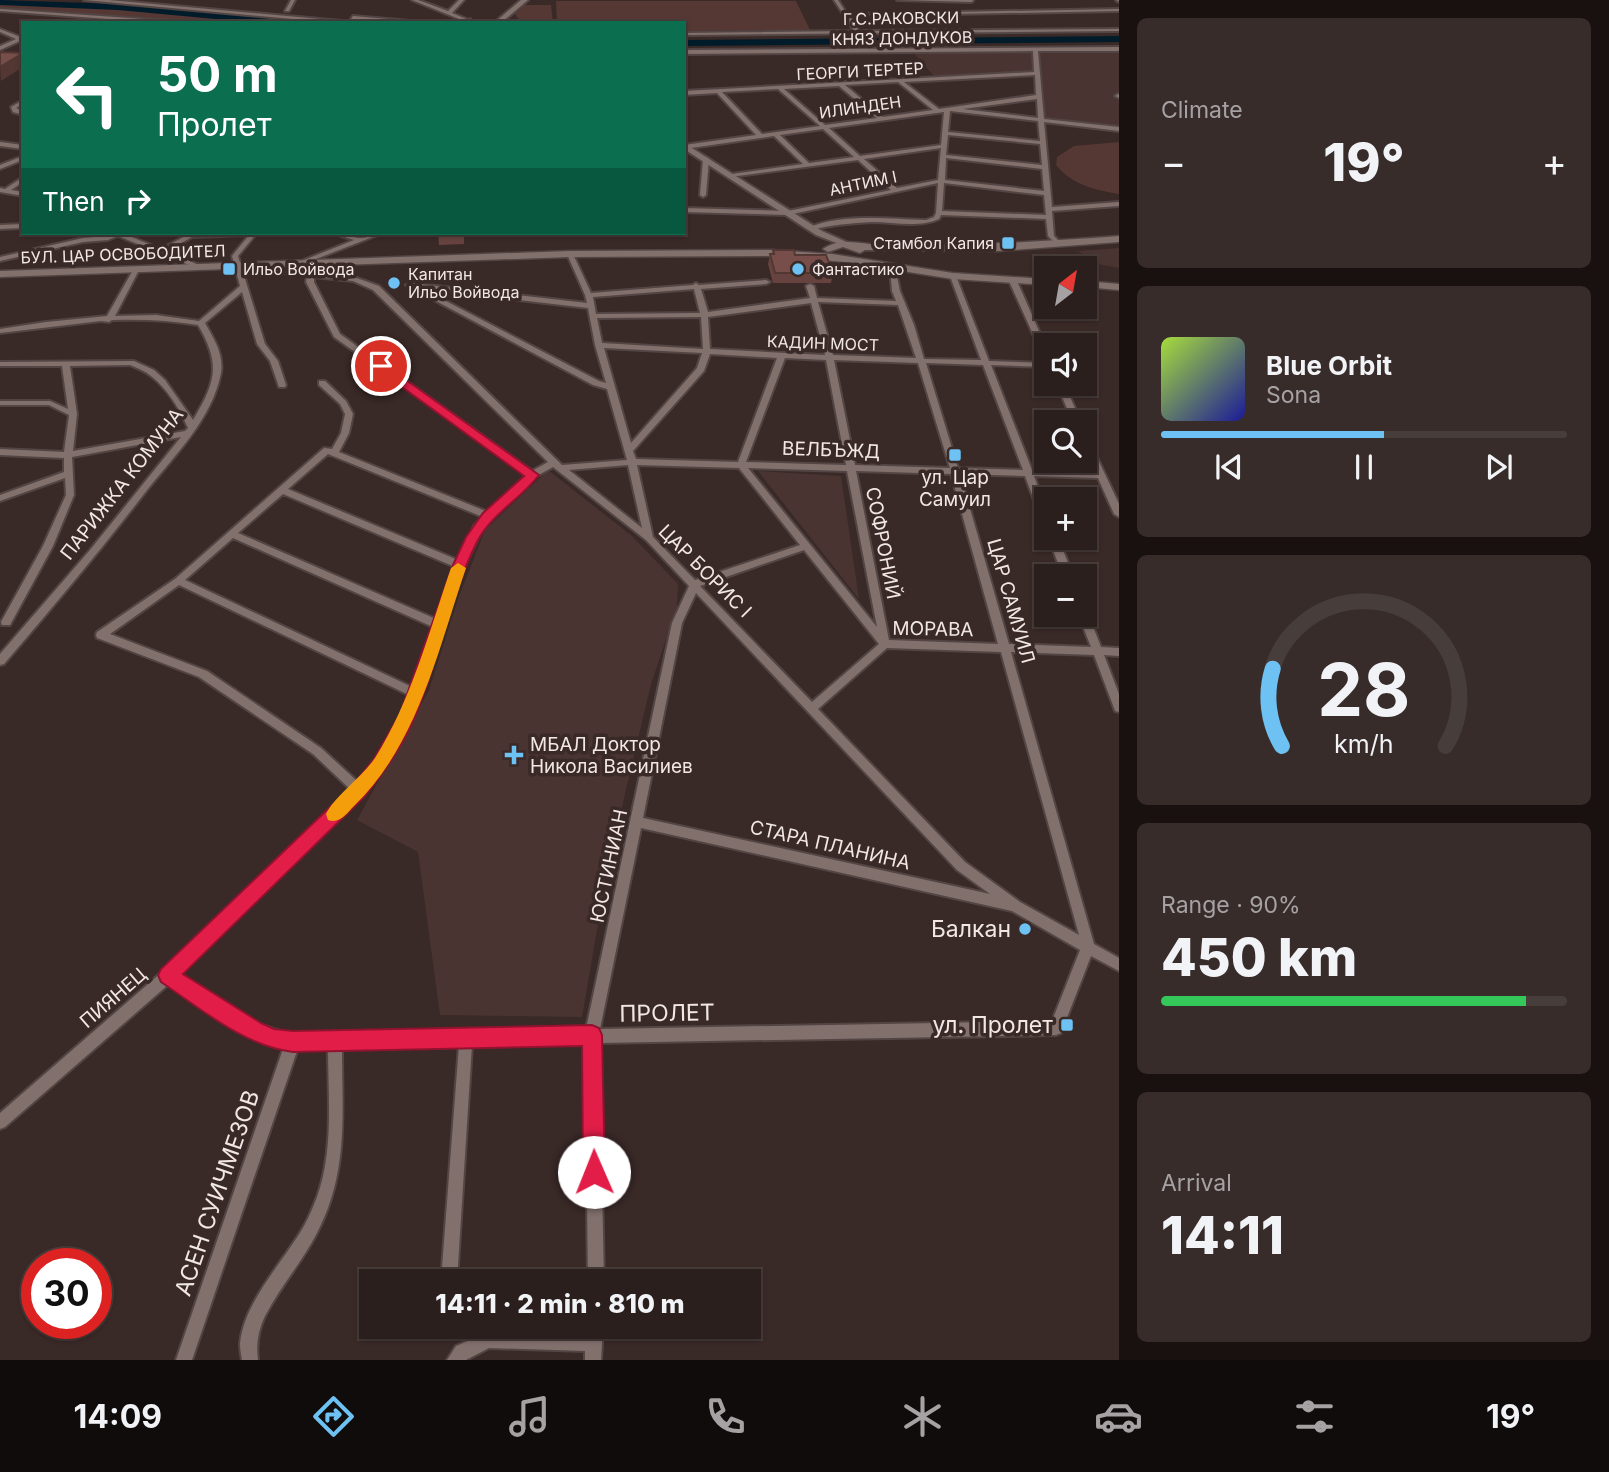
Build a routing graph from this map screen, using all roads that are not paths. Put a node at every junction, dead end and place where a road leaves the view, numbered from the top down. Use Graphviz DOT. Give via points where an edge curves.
graph roads {
  1 [pos="87,0"];
  2 [pos="138,0"];
  3 [pos="293,0"];
  4 [pos="414,0"];
  5 [pos="462,0"];
  6 [pos="525,0"];
  7 [pos="723,0"];
  8 [pos="734,0"];
  9 [pos="836,0"];
  10 [pos="899,0"];
  11 [pos="971,0"];
  12 [pos="286,9"];
  13 [pos="0,10"];
  14 [pos="1119,10"];
  15 [pos="980,12"];
  16 [pos="449,13"];
  17 [pos="68,14"];
  18 [pos="846,15"];
  19 [pos="121,18"];
  20 [pos="511,19"];
  21 [pos="60,21"];
  22 [pos="104,21"];
  23 [pos="148,21"];
  24 [pos="338,21"];
  25 [pos="387,21"];
  26 [pos="468,21"];
  27 [pos="0,30"];
  28 [pos="1119,30"];
  29 [pos="995,31"];
  30 [pos="858,32"];
  31 [pos="686,34"];
  32 [pos="21,38"];
  33 [pos="0,48"];
  34 [pos="1119,48"];
  35 [pos="1035,49"];
  36 [pos="686,52"];
  37 [pos="1037,73"];
  38 [pos="899,80"];
  39 [pos="840,84"];
  40 [pos="779,88"];
  41 [pos="718,91"];
  42 [pos="686,93"];
  43 [pos="1037,97"];
  44 [pos="21,103"];
  45 [pos="947,109"];
  46 [pos="937,110"];
  47 [pos="21,112"];
  48 [pos="881,118"];
  49 [pos="1041,120"];
  50 [pos="822,127"];
  51 [pos="1119,129"];
  52 [pos="945,133"];
  53 [pos="775,134"];
  54 [pos="760,136"];
  55 [pos="1043,143"];
  56 [pos="0,144"];
  57 [pos="686,146"];
  58 [pos="944,146"];
  59 [pos="21,147"];
  60 [pos="686,147"];
  61 [pos="943,156"];
  62 [pos="21,159"];
  63 [pos="706,159"];
  64 [pos="858,159"];
  65 [pos="808,166"];
  66 [pos="0,167"];
  67 [pos="1045,167"];
  68 [pos="732,176"];
  69 [pos="21,180"];
  70 [pos="941,181"];
  71 [pos="3,191"];
  72 [pos="895,191"];
  73 [pos="1048,192"];
  74 [pos="21,194"];
  75 [pos="703,195"];
  76 [pos="1119,204"];
  77 [pos="686,210"];
  78 [pos="788,212"];
  79 [pos="939,213"];
  80 [pos="1049,213"];
  81 [pos="21,226"];
  82 [pos="0,227"];
  83 [pos="815,230"];
  84 [pos="114,235"];
  85 [pos="123,235"];
  86 [pos="189,235"];
  87 [pos="252,235"];
  88 [pos="342,235"];
  89 [pos="374,235"];
  90 [pos="1119,239"];
  91 [pos="360,240"];
  92 [pos="1059,244"];
  93 [pos="1119,244"];
  94 [pos="850,245"];
  95 [pos="829,247"];
  96 [pos="162,251"];
  97 [pos="570,254"];
  98 [pos="793,254"];
  99 [pos="897,254"];
  100 [pos="862,255"];
  101 [pos="0,259"];
  102 [pos="844,261"];
  103 [pos="301,263"];
  104 [pos="236,265"];
  105 [pos="200,267"];
  106 [pos="898,269"];
  107 [pos="136,270"];
  108 [pos="0,274"];
  109 [pos="311,274"];
  110 [pos="953,276"];
  111 [pos="1013,281"];
  112 [pos="766,282"];
  113 [pos="1034,282"];
  114 [pos="696,285"];
  115 [pos="1097,285"];
  116 [pos="810,286"];
  117 [pos="1119,287"];
  118 [pos="243,288"];
  119 [pos="589,295"];
  120 [pos="814,300"];
  121 [pos="900,303"];
  122 [pos="591,306"];
  123 [pos="705,315"];
  124 [pos="593,316"];
  125 [pos="109,320"];
  126 [pos="201,323"];
  127 [pos="0,331"];
  128 [pos="1037,333"];
  129 [pos="599,345"];
  130 [pos="706,351"];
  131 [pos="782,356"];
  132 [pos="830,358"];
  133 [pos="921,361"];
  134 [pos="988,363"];
  135 [pos="0,364"];
  136 [pos="1034,365"];
  137 [pos="66,366"];
  138 [pos="322,383"];
  139 [pos="282,385"];
  140 [pos="610,387"];
  141 [pos="0,402"];
  142 [pos="73,414"];
  143 [pos="188,431"];
  144 [pos="629,450"];
  145 [pos="331,451"];
  146 [pos="0,452"];
  147 [pos="68,454"];
  148 [pos="632,462"];
  149 [pos="557,465"];
  150 [pos="741,465"];
  151 [pos="1097,466"];
  152 [pos="850,468"];
  153 [pos="955,471"];
  154 [pos="70,473"];
  155 [pos="1029,473"];
  156 [pos="532,475"];
  157 [pos="1101,475"];
  158 [pos="1034,487"];
  159 [pos="282,490"];
  160 [pos="0,498"];
  161 [pos="1119,514"];
  162 [pos="488,516"];
  163 [pos="232,534"];
  164 [pos="649,538"];
  165 [pos="806,546"];
  166 [pos="460,565"];
  167 [pos="178,581"];
  168 [pos="695,584"];
  169 [pos="6,622"];
  170 [pos="439,625"];
  171 [pos="1088,627"];
  172 [pos="885,644"];
  173 [pos="1006,648"];
  174 [pos="1097,651"];
  175 [pos="1119,652"];
  176 [pos="0,661"];
  177 [pos="416,694"];
  178 [pos="812,708"];
  179 [pos="1119,708"];
  180 [pos="359,790"];
  181 [pos="635,822"];
  182 [pos="1016,906"];
  183 [pos="1088,946"];
  184 [pos="1119,965"];
  185 [pos="168,975"];
  186 [pos="592,1035"];
  187 [pos="466,1038"];
  188 [pos="293,1041"];
  189 [pos="335,1041"];
  190 [pos="0,1122"];
  191 [pos="450,1269"];
  192 [pos="596,1269"];
  193 [pos="489,1340"];
  194 [pos="594,1343"];
  195 [pos="184,1360"];
  196 [pos="250,1360"];
  197 [pos="455,1360"];
  1 -- 24 [label="street"];
  2 -- 25 [label="street"];
  3 -- 12 [label="street"];
  4 -- 16 [label="street"];
  5 -- 16 [label="street"];
  6 -- 20 [label="street"];
  7 -- 8 [label="street"];
  9 -- 18 [label="street"];
  10 -- 11 [label="street"];
  11 -- 15 [label="street"];
  13 -- 17 [label="street"];
  14 -- 15 [label="street"];
  15 -- 18 [label="street"];
  15 -- 29 [label="street"];
  16 -- 26 [label="street"];
  17 -- 19 [label="street"];
  17 -- 21 [label="street"];
  18 -- 30 [label="street"];
  19 -- 22 [label="street"];
  19 -- 23 [label="street"];
  27 -- 32 [label="street"];
  28 -- 29 [label="street, Г.С.РАКОВСКИ"];
  29 -- 30 [label="street, Г.С.РАКОВСКИ"];
  30 -- 31 [label="street, Г.С.РАКОВСКИ"];
  32 -- 33 [label="street"];
  34 -- 35 [label="street, КНЯЗ ДОНДУКОВ"];
  35 -- 36 [label="street, КНЯЗ ДОНДУКОВ"];
  35 -- 37 [label="street"];
  37 -- 38 [label="street, ГЕОРГИ ТЕРТЕР"];
  37 -- 43 [label="street"];
  38 -- 39 [label="street, ГЕОРГИ ТЕРТЕР"];
  38 -- 46 [label="street"];
  39 -- 40 [label="street, ГЕОРГИ ТЕРТЕР"];
  39 -- 48 [label="street"];
  40 -- 41 [label="street, ГЕОРГИ ТЕРТЕР"];
  40 -- 50 [label="street"];
  41 -- 42 [label="street, ГЕОРГИ ТЕРТЕР"];
  41 -- 54 [label="street"];
  43 -- 45 [label="street, ИЛИНДЕН"];
  43 -- 49 [label="street"];
  44 -- 47 [label="street" via="10,109"];
  45 -- 46 [label="street, ИЛИНДЕН"];
  45 -- 49 [label="street"];
  45 -- 52 [label="street"];
  46 -- 48 [label="street, ИЛИНДЕН"];
  48 -- 50 [label="street, ИЛИНДЕН"];
  49 -- 51 [label="street"];
  49 -- 55 [label="street"];
  50 -- 53 [label="street, ИЛИНДЕН"];
  50 -- 64 [label="street"];
  52 -- 55 [label="street"];
  52 -- 58 [label="street"];
  53 -- 54 [label="street, ИЛИНДЕН"];
  53 -- 65 [label="street"];
  54 -- 57 [label="street, ИЛИНДЕН"];
  55 -- 67 [label="street"];
  56 -- 59 [label="street"];
  58 -- 61 [label="street"];
  58 -- 64 [label="street"];
  60 -- 63 [label="street"];
  61 -- 67 [label="street"];
  61 -- 70 [label="street"];
  62 -- 66 [label="street"];
  63 -- 68 [label="street"];
  63 -- 75 [label="street"];
  64 -- 65 [label="street"];
  64 -- 72 [label="street"];
  65 -- 68 [label="street"];
  67 -- 73 [label="street"];
  68 -- 78 [label="street"];
  69 -- 71 [label="street"];
  70 -- 72 [label="street, АНТИМ I"];
  70 -- 73 [label="street, АНТИМ I"];
  70 -- 79 [label="street"];
  71 -- 74 [label="street"];
  72 -- 78 [label="street, АНТИМ I"];
  73 -- 80 [label="street"];
  76 -- 80 [label="street"];
  77 -- 78 [label="street, АНТИМ I"];
  78 -- 83 [label="street"];
  79 -- 80 [label="street"];
  79 -- 83 [label="street" via="927,222 859,220"];
  80 -- 92 [label="street" via="1051,236"];
  81 -- 82 [label="street"];
  83 -- 94 [label="street"];
  83 -- 95 [label="street"];
  84 -- 101 [label="street"];
  85 -- 96 [label="street"];
  86 -- 96 [label="street"];
  87 -- 104 [label="street" via="234,256"];
  88 -- 91 [label="street"];
  89 -- 91 [label="street"];
  90 -- 92 [label="main road"];
  91 -- 103 [label="street"];
  92 -- 94 [label="main road" via="912,250"];
  93 -- 99 [label="main road" via="1001,253"];
  94 -- 95 [label="main road"];
  94 -- 100 [label="main road"];
  95 -- 98 [label="main road"];
  95 -- 102 [label="main road" via="831,256"];
  96 -- 105 [label="street"];
  97 -- 98 [label="main road, БУЛ. ЦАР ОСВОБОДИТЕЛ"];
  97 -- 103 [label="main road, БУЛ. ЦАР ОСВОБОДИТЕЛ"];
  97 -- 119 [label="street"];
  98 -- 102 [label="main road"];
  99 -- 100 [label="main road"];
  99 -- 106 [label="main road" via="891,260"];
  100 -- 102 [label="main road"];
  100 -- 106 [label="main road"];
  102 -- 106 [label="main road"];
  103 -- 104 [label="main road, БУЛ. ЦАР ОСВОБОДИТЕЛ"];
  104 -- 105 [label="main road, БУЛ. ЦАР ОСВОБОДИТЕЛ"];
  104 -- 109 [label="street, ЦАР БОРИС I"];
  104 -- 118 [label="street"];
  105 -- 107 [label="main road, БУЛ. ЦАР ОСВОБОДИТЕЛ"];
  106 -- 110 [label="main road"];
  106 -- 121 [label="street, ЦАР САМУИЛ"];
  107 -- 108 [label="main road, БУЛ. ЦАР ОСВОБОДИТЕЛ"];
  107 -- 125 [label="street"];
  109 -- 149 [label="street, ЦАР БОРИС I" via="354,279 376,288"];
  109 -- 156 [label="street" via="310,282 337,335"];
  110 -- 111 [label="main road"];
  110 -- 134 [label="street"];
  111 -- 113 [label="main road"];
  111 -- 128 [label="street"];
  112 -- 114 [label="street"];
  114 -- 119 [label="street"];
  114 -- 123 [label="street"];
  115 -- 117 [label="main road"];
  116 -- 120 [label="street, СОФРОНИЙ"];
  118 -- 126 [label="street"];
  118 -- 139 [label="street" via="261,344 274,361"];
  119 -- 122 [label="street"];
  120 -- 121 [label="street"];
  120 -- 123 [label="street"];
  120 -- 132 [label="street, СОФРОНИЙ"];
  121 -- 133 [label="street, ЦАР САМУИЛ"];
  122 -- 124 [label="street"];
  122 -- 140 [label="street" via="410,285"];
  123 -- 124 [label="street"];
  123 -- 130 [label="street"];
  124 -- 129 [label="street"];
  125 -- 126 [label="street"];
  125 -- 127 [label="street"];
  126 -- 143 [label="street, ПАРИЖКА КОМУНА" via="213,342 217,373"];
  129 -- 130 [label="street, КАДИН МОСТ"];
  129 -- 140 [label="street"];
  130 -- 131 [label="street, КАДИН МОСТ"];
  130 -- 144 [label="street" via="701,369"];
  131 -- 132 [label="street, КАДИН МОСТ"];
  131 -- 150 [label="street"];
  132 -- 133 [label="street, КАДИН МОСТ"];
  132 -- 152 [label="street, СОФРОНИЙ"];
  133 -- 134 [label="street, КАДИН МОСТ"];
  133 -- 153 [label="street, ЦАР САМУИЛ"];
  134 -- 136 [label="street, КАДИН МОСТ"];
  134 -- 155 [label="street"];
  135 -- 137 [label="street"];
  137 -- 142 [label="street"];
  137 -- 143 [label="street" via="107,362 139,366 162,382 187,416"];
  138 -- 145 [label="street" via="349,414 345,433"];
  140 -- 144 [label="street"];
  141 -- 142 [label="street" via="50,403"];
  142 -- 147 [label="street"];
  143 -- 147 [label="street"];
  143 -- 176 [label="street, ПАРИЖКА КОМУНА"];
  144 -- 148 [label="street"];
  145 -- 159 [label="street"];
  145 -- 162 [label="street"];
  146 -- 147 [label="street"];
  147 -- 154 [label="street"];
  148 -- 149 [label="street, ВЕЛБЪЖД"];
  148 -- 150 [label="street, ВЕЛБЪЖД"];
  148 -- 164 [label="street"];
  149 -- 156 [label="street, ПИЯНЕЦ"];
  149 -- 164 [label="street, ЦАР БОРИС I"];
  150 -- 152 [label="street, ВЕЛБЪЖД"];
  150 -- 165 [label="street"];
  151 -- 157 [label="street"];
  152 -- 153 [label="street, ВЕЛБЪЖД"];
  152 -- 172 [label="street, СОФРОНИЙ"];
  153 -- 155 [label="street, ВЕЛБЪЖД"];
  153 -- 173 [label="street, ЦАР САМУИЛ"];
  154 -- 160 [label="street"];
  154 -- 169 [label="street" via="70,495 54,534"];
  155 -- 157 [label="street, ВЕЛБЪЖД"];
  155 -- 158 [label="street"];
  156 -- 162 [label="street, ПИЯНЕЦ"];
  157 -- 161 [label="street"];
  159 -- 163 [label="street"];
  159 -- 166 [label="street"];
  162 -- 166 [label="street, ПИЯНЕЦ"];
  163 -- 167 [label="street"];
  163 -- 170 [label="street"];
  164 -- 168 [label="street, ЦАР БОРИС I"];
  165 -- 168 [label="street"];
  165 -- 172 [label="street"];
  166 -- 170 [label="street, ПИЯНЕЦ"];
  167 -- 177 [label="street"];
  167 -- 180 [label="street" via="101,635 203,674 317,751"];
  168 -- 178 [label="street, ЦАР БОРИС I"];
  168 -- 181 [label="street, ЮСТИНИАН" via="677,623"];
  170 -- 177 [label="street, ПИЯНЕЦ"];
  171 -- 174 [label="street"];
  172 -- 173 [label="street, МОРАВА"];
  172 -- 178 [label="street, МОРАВА"];
  173 -- 174 [label="street, МОРАВА"];
  173 -- 183 [label="street, ЦАР САМУИЛ"];
  174 -- 175 [label="street, МОРАВА"];
  174 -- 179 [label="street"];
  177 -- 180 [label="street, ПИЯНЕЦ" via="396,738"];
  178 -- 182 [label="street, ЦАР БОРИС I" via="961,866"];
  180 -- 185 [label="street, ПИЯНЕЦ"];
  181 -- 182 [label="street, СТАРА ПЛАНИНА"];
  181 -- 186 [label="street, ЮСТИНИАН"];
  182 -- 183 [label="street, ЦАР БОРИС I"];
  183 -- 184 [label="street, ЦАР БОРИС I"];
  183 -- 186 [label="street, ПРОЛЕТ" via="1056,1028"];
  185 -- 188 [label="street, ПРОЛЕТ" via="254,1031"];
  185 -- 190 [label="street, ПИЯНЕЦ"];
  186 -- 187 [label="street, ПРОЛЕТ"];
  186 -- 192 [label="street, ЮСТИНИАН"];
  187 -- 189 [label="street, ПРОЛЕТ"];
  187 -- 191 [label="street"];
  188 -- 189 [label="street, ПРОЛЕТ"];
  188 -- 195 [label="street, АСЕН СУИЧМЕЗОВ"];
  189 -- 196 [label="street" via="333,1164 326,1194 310,1230 261,1308 249,1337"];
  193 -- 194 [label="street"];
  193 -- 197 [label="street"];
}
